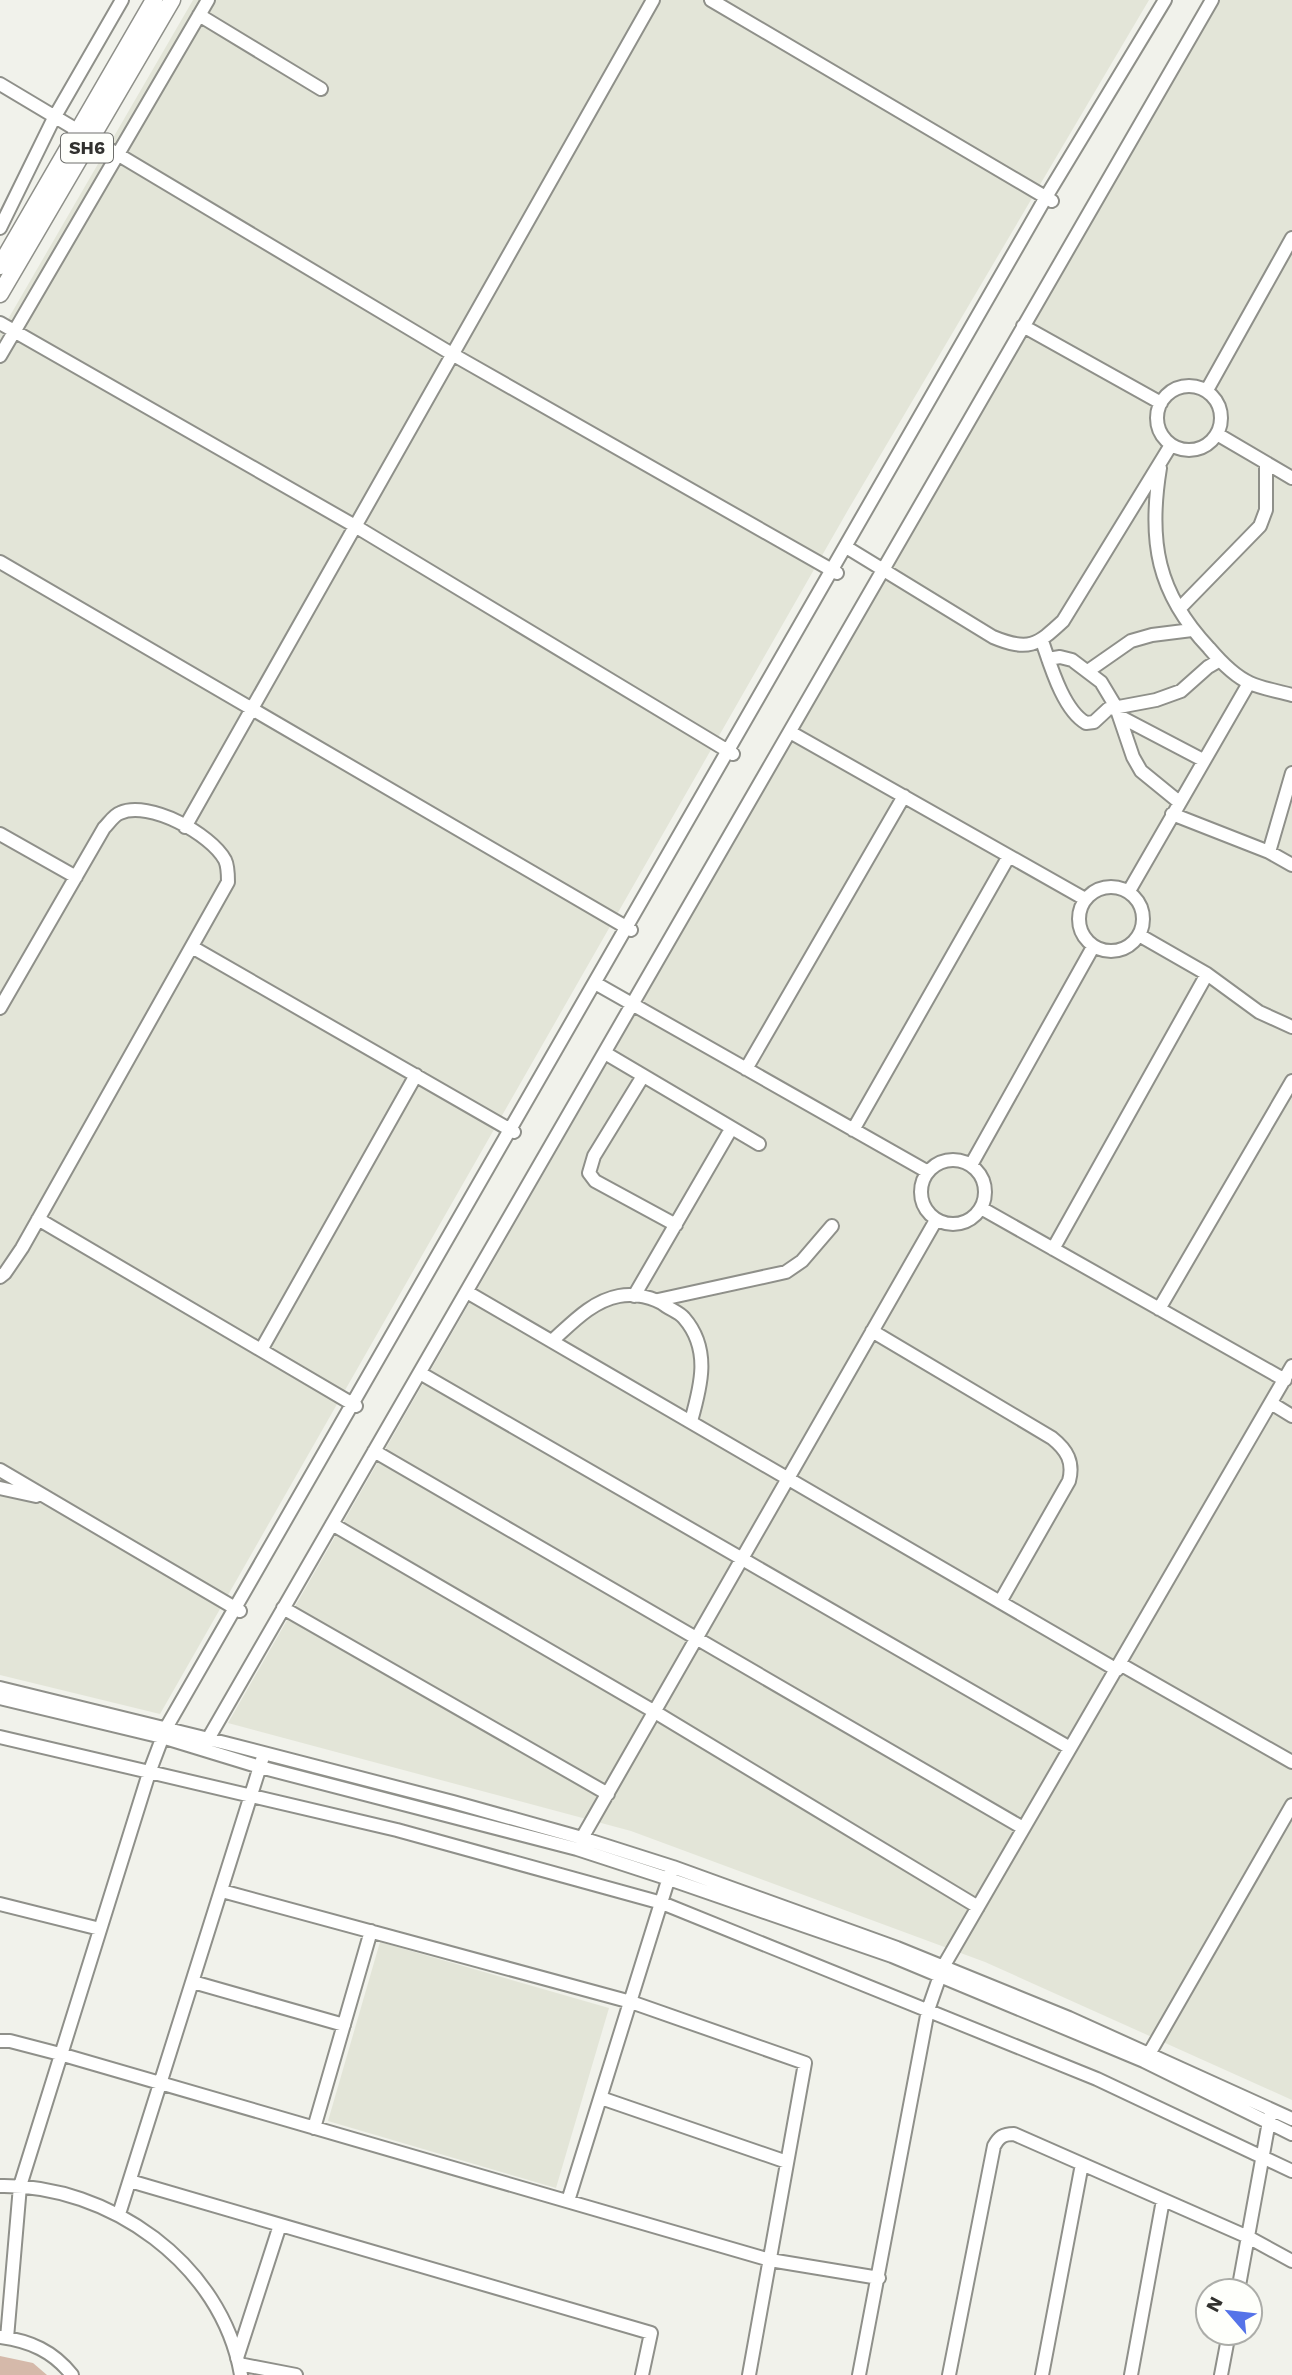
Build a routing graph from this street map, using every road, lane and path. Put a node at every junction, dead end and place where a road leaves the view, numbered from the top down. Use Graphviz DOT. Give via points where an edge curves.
graph roads {
  1 [pos="121,0"];
  2 [pos="154,0"];
  3 [pos="172,0"];
  4 [pos="208,0"];
  5 [pos="653,0"];
  6 [pos="710,0"];
  7 [pos="1165,0"];
  8 [pos="1172,0"];
  9 [pos="1212,0"];
  10 [pos="199,15"];
  11 [pos="0,84"];
  12 [pos="321,89"];
  13 [pos="54,118"];
  14 [pos="85,137"];
  15 [pos="117,156"];
  16 [pos="1049,199"];
  17 [pos="0,228"];
  18 [pos="1292,240"];
  19 [pos="0,266"];
  20 [pos="0,294"];
  21 [pos="0,323"];
  22 [pos="1023,326"];
  23 [pos="14,331"];
  24 [pos="452,354"];
  25 [pos="0,356"];
  26 [pos="1207,390"];
  27 [pos="1161,403"];
  28 [pos="1217,434"];
  29 [pos="1171,445"];
  30 [pos="1161,462"];
  31 [pos="1266,463"];
  32 [pos="1292,478"];
  33 [pos="355,526"];
  34 [pos="848,548"];
  35 [pos="0,562"];
  36 [pos="884,568"];
  37 [pos="835,571"];
  38 [pos="1179,609"];
  39 [pos="1192,630"];
  40 [pos="1042,641"];
  41 [pos="1048,659"];
  42 [pos="1220,660"];
  43 [pos="1088,671"];
  44 [pos="1249,683"];
  45 [pos="1292,695"];
  46 [pos="251,710"];
  47 [pos="1118,711"];
  48 [pos="790,732"];
  49 [pos="731,753"];
  50 [pos="1203,760"];
  51 [pos="1292,772"];
  52 [pos="904,796"];
  53 [pos="1176,808"];
  54 [pos="185,827"];
  55 [pos="0,834"];
  56 [pos="1269,852"];
  57 [pos="1010,856"];
  58 [pos="1292,865"];
  59 [pos="76,877"];
  60 [pos="1129,891"];
  61 [pos="1085,899"];
  62 [pos="629,929"];
  63 [pos="1139,935"];
  64 [pos="192,947"];
  65 [pos="1093,947"];
  66 [pos="1207,974"];
  67 [pos="597,985"];
  68 [pos="633,1005"];
  69 [pos="0,1008"];
  70 [pos="1292,1027"];
  71 [pos="605,1053"];
  72 [pos="746,1069"];
  73 [pos="416,1075"];
  74 [pos="643,1076"];
  75 [pos="1292,1082"];
  76 [pos="732,1129"];
  77 [pos="853,1130"];
  78 [pos="512,1131"];
  79 [pos="759,1144"];
  80 [pos="971,1164"];
  81 [pos="928,1172"];
  82 [pos="981,1208"];
  83 [pos="38,1219"];
  84 [pos="936,1220"];
  85 [pos="676,1225"];
  86 [pos="832,1226"];
  87 [pos="1053,1249"];
  88 [pos="0,1277"];
  89 [pos="467,1292"];
  90 [pos="634,1296"];
  91 [pos="658,1300"];
  92 [pos="1159,1309"];
  93 [pos="872,1331"];
  94 [pos="552,1341"];
  95 [pos="261,1350"];
  96 [pos="1292,1366"];
  97 [pos="420,1373"];
  98 [pos="1284,1380"];
  99 [pos="1271,1403"];
  100 [pos="354,1405"];
  101 [pos="1292,1416"];
  102 [pos="691,1422"];
  103 [pos="374,1451"];
  104 [pos="0,1470"];
  105 [pos="789,1478"];
  106 [pos="0,1488"];
  107 [pos="50,1499"];
  108 [pos="332,1524"];
  109 [pos="741,1560"];
  110 [pos="1000,1602"];
  111 [pos="283,1608"];
  112 [pos="237,1609"];
  113 [pos="697,1639"];
  114 [pos="1118,1667"];
  115 [pos="0,1688"];
  116 [pos="0,1698"];
  117 [pos="655,1712"];
  118 [pos="165,1736"];
  119 [pos="0,1737"];
  120 [pos="208,1739"];
  121 [pos="1070,1748"];
  122 [pos="264,1753"];
  123 [pos="1292,1762"];
  124 [pos="260,1767"];
  125 [pos="149,1773"];
  126 [pos="608,1794"];
  127 [pos="252,1796"];
  128 [pos="1292,1805"];
  129 [pos="1023,1828"];
  130 [pos="582,1838"];
  131 [pos="671,1873"];
  132 [pos="222,1891"];
  133 [pos="662,1903"];
  134 [pos="0,1904"];
  135 [pos="978,1907"];
  136 [pos="100,1929"];
  137 [pos="371,1931"];
  138 [pos="942,1972"];
  139 [pos="193,1982"];
  140 [pos="631,2001"];
  141 [pos="928,2010"];
  142 [pos="344,2025"];
  143 [pos="0,2041"];
  144 [pos="60,2054"];
  145 [pos="1149,2054"];
  146 [pos="161,2083"];
  147 [pos="600,2098"];
  148 [pos="1270,2115"];
  149 [pos="1292,2119"];
  150 [pos="314,2128"];
  151 [pos="1292,2134"];
  152 [pos="1262,2157"];
  153 [pos="787,2162"];
  154 [pos="1082,2164"];
  155 [pos="1292,2171"];
  156 [pos="130,2182"];
  157 [pos="0,2186"];
  158 [pos="20,2186"];
  159 [pos="1163,2200"];
  160 [pos="568,2201"];
  161 [pos="119,2214"];
  162 [pos="280,2225"];
  163 [pos="1248,2238"];
  164 [pos="770,2260"];
  165 [pos="1292,2261"];
  166 [pos="1241,2277"];
  167 [pos="879,2278"];
  168 [pos="4,2337"];
  169 [pos="1226,2347"];
  170 [pos="239,2366"];
  171 [pos="72,2375"];
  172 [pos="296,2375"];
  173 [pos="642,2375"];
  174 [pos="750,2375"];
  175 [pos="859,2375"];
  176 [pos="949,2375"];
  177 [pos="1042,2375"];
  178 [pos="1131,2375"];
  179 [pos="1221,2375"];
  1 -- 13 [label="street"];
  2 -- 14 [label="main road, SH6"];
  3 -- 14 [label="main road, SH6"];
  4 -- 10 [label="street"];
  5 -- 24 [label="street"];
  6 -- 16 [label="street"];
  7 -- 16 [label="street"];
  8 -- 16 [label="street"];
  9 -- 22 [label="street"];
  10 -- 12 [label="street"];
  10 -- 15 [label="street"];
  11 -- 13 [label="street"];
  13 -- 14 [label="street"];
  13 -- 17 [label="street"];
  14 -- 15 [label="street"];
  14 -- 19 [label="main road, SH6"];
  14 -- 20 [label="main road, SH6"];
  15 -- 23 [label="street"];
  15 -- 24 [label="street"];
  16 -- 34 [label="street"];
  18 -- 26 [label="street"];
  21 -- 23 [label="street"];
  22 -- 27 [label="street"];
  22 -- 36 [label="street"];
  23 -- 25 [label="street"];
  23 -- 33 [label="street"];
  24 -- 33 [label="street"];
  24 -- 37 [label="street"];
  26 -- 27 [label="street" via="1182,386 1171,390"];
  26 -- 28 [label="street" via="1222,412"];
  27 -- 29 [label="street" via="1157,423 1161,436"];
  28 -- 29 [label="street" via="1207,446 1194,450"];
  28 -- 31 [label="street"];
  29 -- 30 [label="street"];
  30 -- 38 [label="street" via="1154,501 1158,556"];
  30 -- 40 [label="street" via="1063,621"];
  31 -- 32 [label="street"];
  31 -- 38 [label="street" via="1266,510 1261,526"];
  33 -- 46 [label="street"];
  33 -- 49 [label="street"];
  34 -- 36 [label="street"];
  34 -- 37 [label="street"];
  35 -- 46 [label="street"];
  36 -- 40 [label="street" via="993,637 1021,645"];
  36 -- 48 [label="street"];
  37 -- 49 [label="street"];
  38 -- 39 [label="street"];
  39 -- 42 [label="street"];
  39 -- 43 [label="street" via="1131,640"];
  40 -- 41 [label="street"];
  41 -- 43 [label="street" via="1067,659"];
  41 -- 47 [label="street" via="1066,700 1082,721 1094,722 1108,709"];
  42 -- 44 [label="street"];
  42 -- 47 [label="street" via="1181,691"];
  43 -- 47 [label="street" via="1101,682"];
  44 -- 45 [label="street"];
  44 -- 50 [label="street"];
  46 -- 54 [label="street"];
  46 -- 62 [label="street"];
  47 -- 50 [label="street"];
  47 -- 53 [label="street" via="1141,771"];
  48 -- 52 [label="street"];
  48 -- 68 [label="street"];
  49 -- 62 [label="street"];
  50 -- 53 [label="street"];
  51 -- 56 [label="street"];
  52 -- 57 [label="street"];
  52 -- 72 [label="street"];
  53 -- 56 [label="street"];
  53 -- 60 [label="street"];
  54 -- 59 [label="street" via="159,813 135,809 118,813"];
  54 -- 64 [label="street" via="213,843 227,863 228,882"];
  55 -- 59 [label="street"];
  56 -- 58 [label="street"];
  57 -- 61 [label="street"];
  57 -- 77 [label="street"];
  59 -- 69 [label="street"];
  60 -- 61 [label="street" via="1104,887"];
  60 -- 63 [label="street" via="1143,914"];
  61 -- 65 [label="street" via="1079,924"];
  62 -- 67 [label="street"];
  63 -- 65 [label="street" via="1116,952"];
  63 -- 66 [label="street"];
  64 -- 73 [label="street"];
  64 -- 83 [label="street"];
  65 -- 80 [label="street"];
  66 -- 70 [label="street" via="1259,1012"];
  66 -- 87 [label="street"];
  67 -- 68 [label="street"];
  67 -- 78 [label="street"];
  68 -- 71 [label="street"];
  68 -- 72 [label="street"];
  71 -- 74 [label="street"];
  71 -- 89 [label="street"];
  72 -- 77 [label="street"];
  73 -- 78 [label="street"];
  73 -- 95 [label="street"];
  74 -- 76 [label="street"];
  74 -- 85 [label="street" via="594,1156 589,1173 594,1181"];
  75 -- 92 [label="street"];
  76 -- 79 [label="street"];
  76 -- 85 [label="street"];
  77 -- 81 [label="street"];
  78 -- 100 [label="street"];
  80 -- 81 [label="street" via="947,1160"];
  80 -- 82 [label="street" via="986,1187"];
  81 -- 84 [label="street" via="921,1197"];
  82 -- 84 [label="street" via="971,1220 958,1225"];
  82 -- 87 [label="street"];
  83 -- 88 [label="street"];
  83 -- 95 [label="street"];
  84 -- 93 [label="street"];
  85 -- 90 [label="street"];
  86 -- 91 [label="street" via="802,1261 786,1272"];
  87 -- 92 [label="street"];
  89 -- 94 [label="street"];
  89 -- 97 [label="street"];
  90 -- 91 [label="street"];
  90 -- 94 [label="street" via="620,1296 588,1309"];
  91 -- 102 [label="street" via="684,1318 699,1344 702,1383"];
  92 -- 98 [label="street"];
  93 -- 105 [label="street"];
  93 -- 110 [label="street" via="1052,1438 1070,1459 1069,1481"];
  94 -- 102 [label="street"];
  95 -- 100 [label="street"];
  96 -- 98 [label="street"];
  97 -- 103 [label="street"];
  97 -- 109 [label="street"];
  98 -- 99 [label="street"];
  99 -- 101 [label="street"];
  99 -- 114 [label="street"];
  100 -- 112 [label="street"];
  102 -- 105 [label="street"];
  103 -- 108 [label="street"];
  103 -- 113 [label="street"];
  104 -- 107 [label="street"];
  105 -- 109 [label="street"];
  105 -- 110 [label="street"];
  106 -- 107 [label="street"];
  107 -- 112 [label="street"];
  108 -- 111 [label="street"];
  108 -- 117 [label="street"];
  109 -- 113 [label="street"];
  109 -- 121 [label="street"];
  110 -- 114 [label="street"];
  111 -- 120 [label="street"];
  111 -- 126 [label="street"];
  112 -- 118 [label="street"];
  113 -- 117 [label="street"];
  113 -- 129 [label="street"];
  114 -- 121 [label="street"];
  114 -- 123 [label="street"];
  115 -- 118 [label="street"];
  116 -- 118 [label="street"];
  117 -- 126 [label="street"];
  117 -- 135 [label="street"];
  118 -- 120 [label="street"];
  118 -- 124 [label="street"];
  118 -- 125 [label="street"];
  119 -- 125 [label="street"];
  120 -- 122 [label="street"];
  121 -- 129 [label="street"];
  122 -- 124 [label="street"];
  122 -- 130 [label="street"];
  124 -- 127 [label="street"];
  124 -- 131 [label="street"];
  125 -- 127 [label="street"];
  125 -- 136 [label="street"];
  126 -- 130 [label="street"];
  127 -- 132 [label="street"];
  127 -- 133 [label="street" via="397,1830"];
  128 -- 145 [label="street"];
  129 -- 135 [label="street"];
  130 -- 131 [label="street"];
  131 -- 133 [label="street"];
  131 -- 138 [label="street"];
  132 -- 137 [label="street"];
  132 -- 139 [label="street"];
  133 -- 140 [label="street"];
  133 -- 141 [label="street"];
  134 -- 136 [label="street"];
  135 -- 138 [label="street"];
  136 -- 144 [label="street"];
  137 -- 140 [label="street"];
  137 -- 142 [label="street"];
  138 -- 141 [label="street"];
  138 -- 145 [label="street" via="1069,2018"];
  138 -- 148 [label="street"];
  139 -- 142 [label="street"];
  139 -- 146 [label="street"];
  140 -- 147 [label="street"];
  140 -- 153 [label="street" via="805,2063"];
  141 -- 152 [label="street" via="1097,2079"];
  141 -- 167 [label="street"];
  142 -- 150 [label="street"];
  143 -- 144 [label="street"];
  144 -- 146 [label="street"];
  144 -- 158 [label="street"];
  145 -- 148 [label="street"];
  146 -- 150 [label="street"];
  146 -- 156 [label="street"];
  147 -- 153 [label="street"];
  147 -- 160 [label="street"];
  148 -- 149 [label="street"];
  148 -- 151 [label="street"];
  148 -- 152 [label="street"];
  150 -- 160 [label="street"];
  152 -- 155 [label="street"];
  152 -- 163 [label="street"];
  153 -- 164 [label="street"];
  154 -- 159 [label="street"];
  154 -- 176 [label="street" via="1014,2134 999,2138"];
  154 -- 177 [label="street"];
  156 -- 161 [label="street"];
  156 -- 162 [label="street"];
  157 -- 158 [label="street"];
  158 -- 161 [label="street" via="74,2195"];
  158 -- 168 [label="street"];
  159 -- 163 [label="street"];
  159 -- 178 [label="street"];
  160 -- 164 [label="street"];
  161 -- 170 [label="street" via="163,2244 195,2277 219,2313"];
  162 -- 170 [label="street"];
  162 -- 173 [label="street" via="651,2333"];
  163 -- 165 [label="street"];
  163 -- 166 [label="street"];
  164 -- 167 [label="street"];
  164 -- 174 [label="street"];
  167 -- 175 [label="street"];
  168 -- 171 [label="street" via="51,2353"];
  169 -- 179 [label="street"];
  170 -- 172 [label="street"];
}
